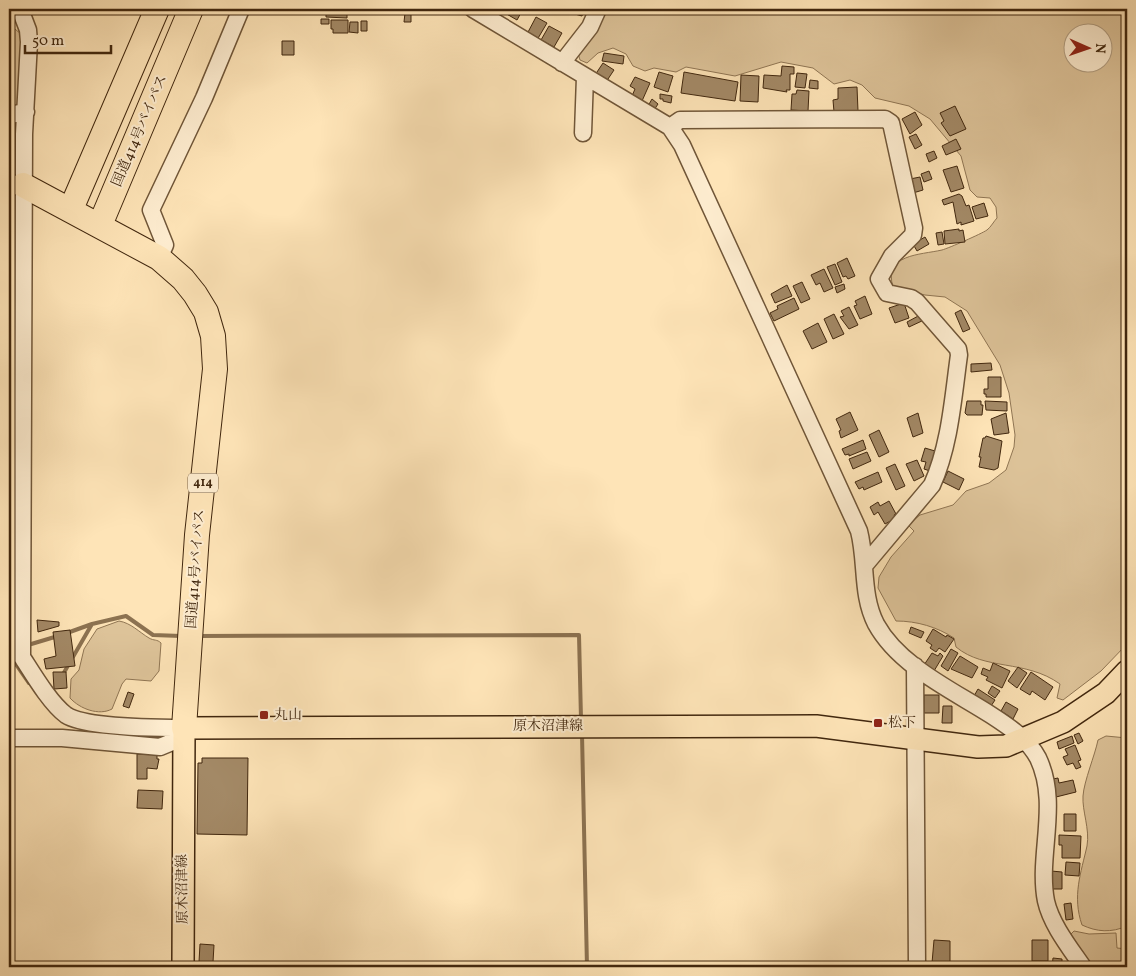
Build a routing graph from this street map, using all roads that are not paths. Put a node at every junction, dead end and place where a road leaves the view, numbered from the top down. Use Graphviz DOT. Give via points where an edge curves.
graph roads {
  1 [pos="20,9"];
  2 [pos="157,9"];
  3 [pos="190,9"];
  4 [pos="241,9"];
  5 [pos="474,9"];
  6 [pos="598,9"];
  7 [pos="562,63"];
  8 [pos="585,77"];
  9 [pos="26,112"];
  10 [pos="9,115"];
  11 [pos="670,127"];
  12 [pos="583,133"];
  13 [pos="24,185"];
  14 [pos="70,209"];
  15 [pos="100,225"];
  16 [pos="930,232"];
  17 [pos="913,235"];
  18 [pos="158,258"];
  19 [pos="864,566"];
  20 [pos="9,642"];
  21 [pos="22,657"];
  22 [pos="916,666"];
  23 [pos="1127,671"];
  24 [pos="184,728"];
  25 [pos="9,738"];
  26 [pos="915,739"];
  27 [pos="1024,740"];
  28 [pos="183,967"];
  29 [pos="918,967"];
  30 [pos="1083,967"];
  1 -- 9 [label="street" via="29,42"];
  2 -- 14 [label="highway"];
  3 -- 15 [label="highway, 国道414号バイパス"];
  4 -- 18 [label="street" via="204,98 151,210 165,245"];
  5 -- 7 [label="street"];
  6 -- 7 [label="street" via="590,27"];
  7 -- 8 [label="street"];
  8 -- 11 [label="street"];
  8 -- 12 [label="street"];
  9 -- 10 [label="street"];
  9 -- 13 [label="street"];
  11 -- 17 [label="street" via="680,120 885,119 891,123 906,156 915,196"];
  11 -- 19 [label="street" via="682,146 859,531"];
  13 -- 14 [label="highway, 国道414号バイパス / 414"];
  13 -- 21 [label="street"];
  14 -- 15 [label="highway, 国道414号バイパス / 414"];
  15 -- 18 [label="highway, 国道414号バイパス / 414"];
  16 -- 17 [label="street"];
  17 -- 19 [label="street" via="892,256 879,279 887,293 917,302 958,349 949,429 932,485"];
  18 -- 24 [label="highway, 国道414号バイパス / 414" via="195,294 206,312 215,351 197,535"];
  19 -- 22 [label="street" via="869,606 877,624 901,655"];
  20 -- 21 [label="street"];
  21 -- 24 [label="street" via="59,709 76,720"];
  22 -- 26 [label="street"];
  22 -- 27 [label="street" via="1010,727"];
  23 -- 27 [label="main road, 原木沼津線" via="1106,693 1063,722"];
  24 -- 25 [label="street" via="172,742 160,747 62,738"];
  24 -- 26 [label="main road, 原木沼津線" via="816,726"];
  24 -- 28 [label="main road, 原木沼津線"];
  26 -- 27 [label="main road, 原木沼津線" via="978,747 1006,746"];
  26 -- 29 [label="street"];
  27 -- 30 [label="street" via="1038,760 1048,800 1046,901 1059,930"];
}
